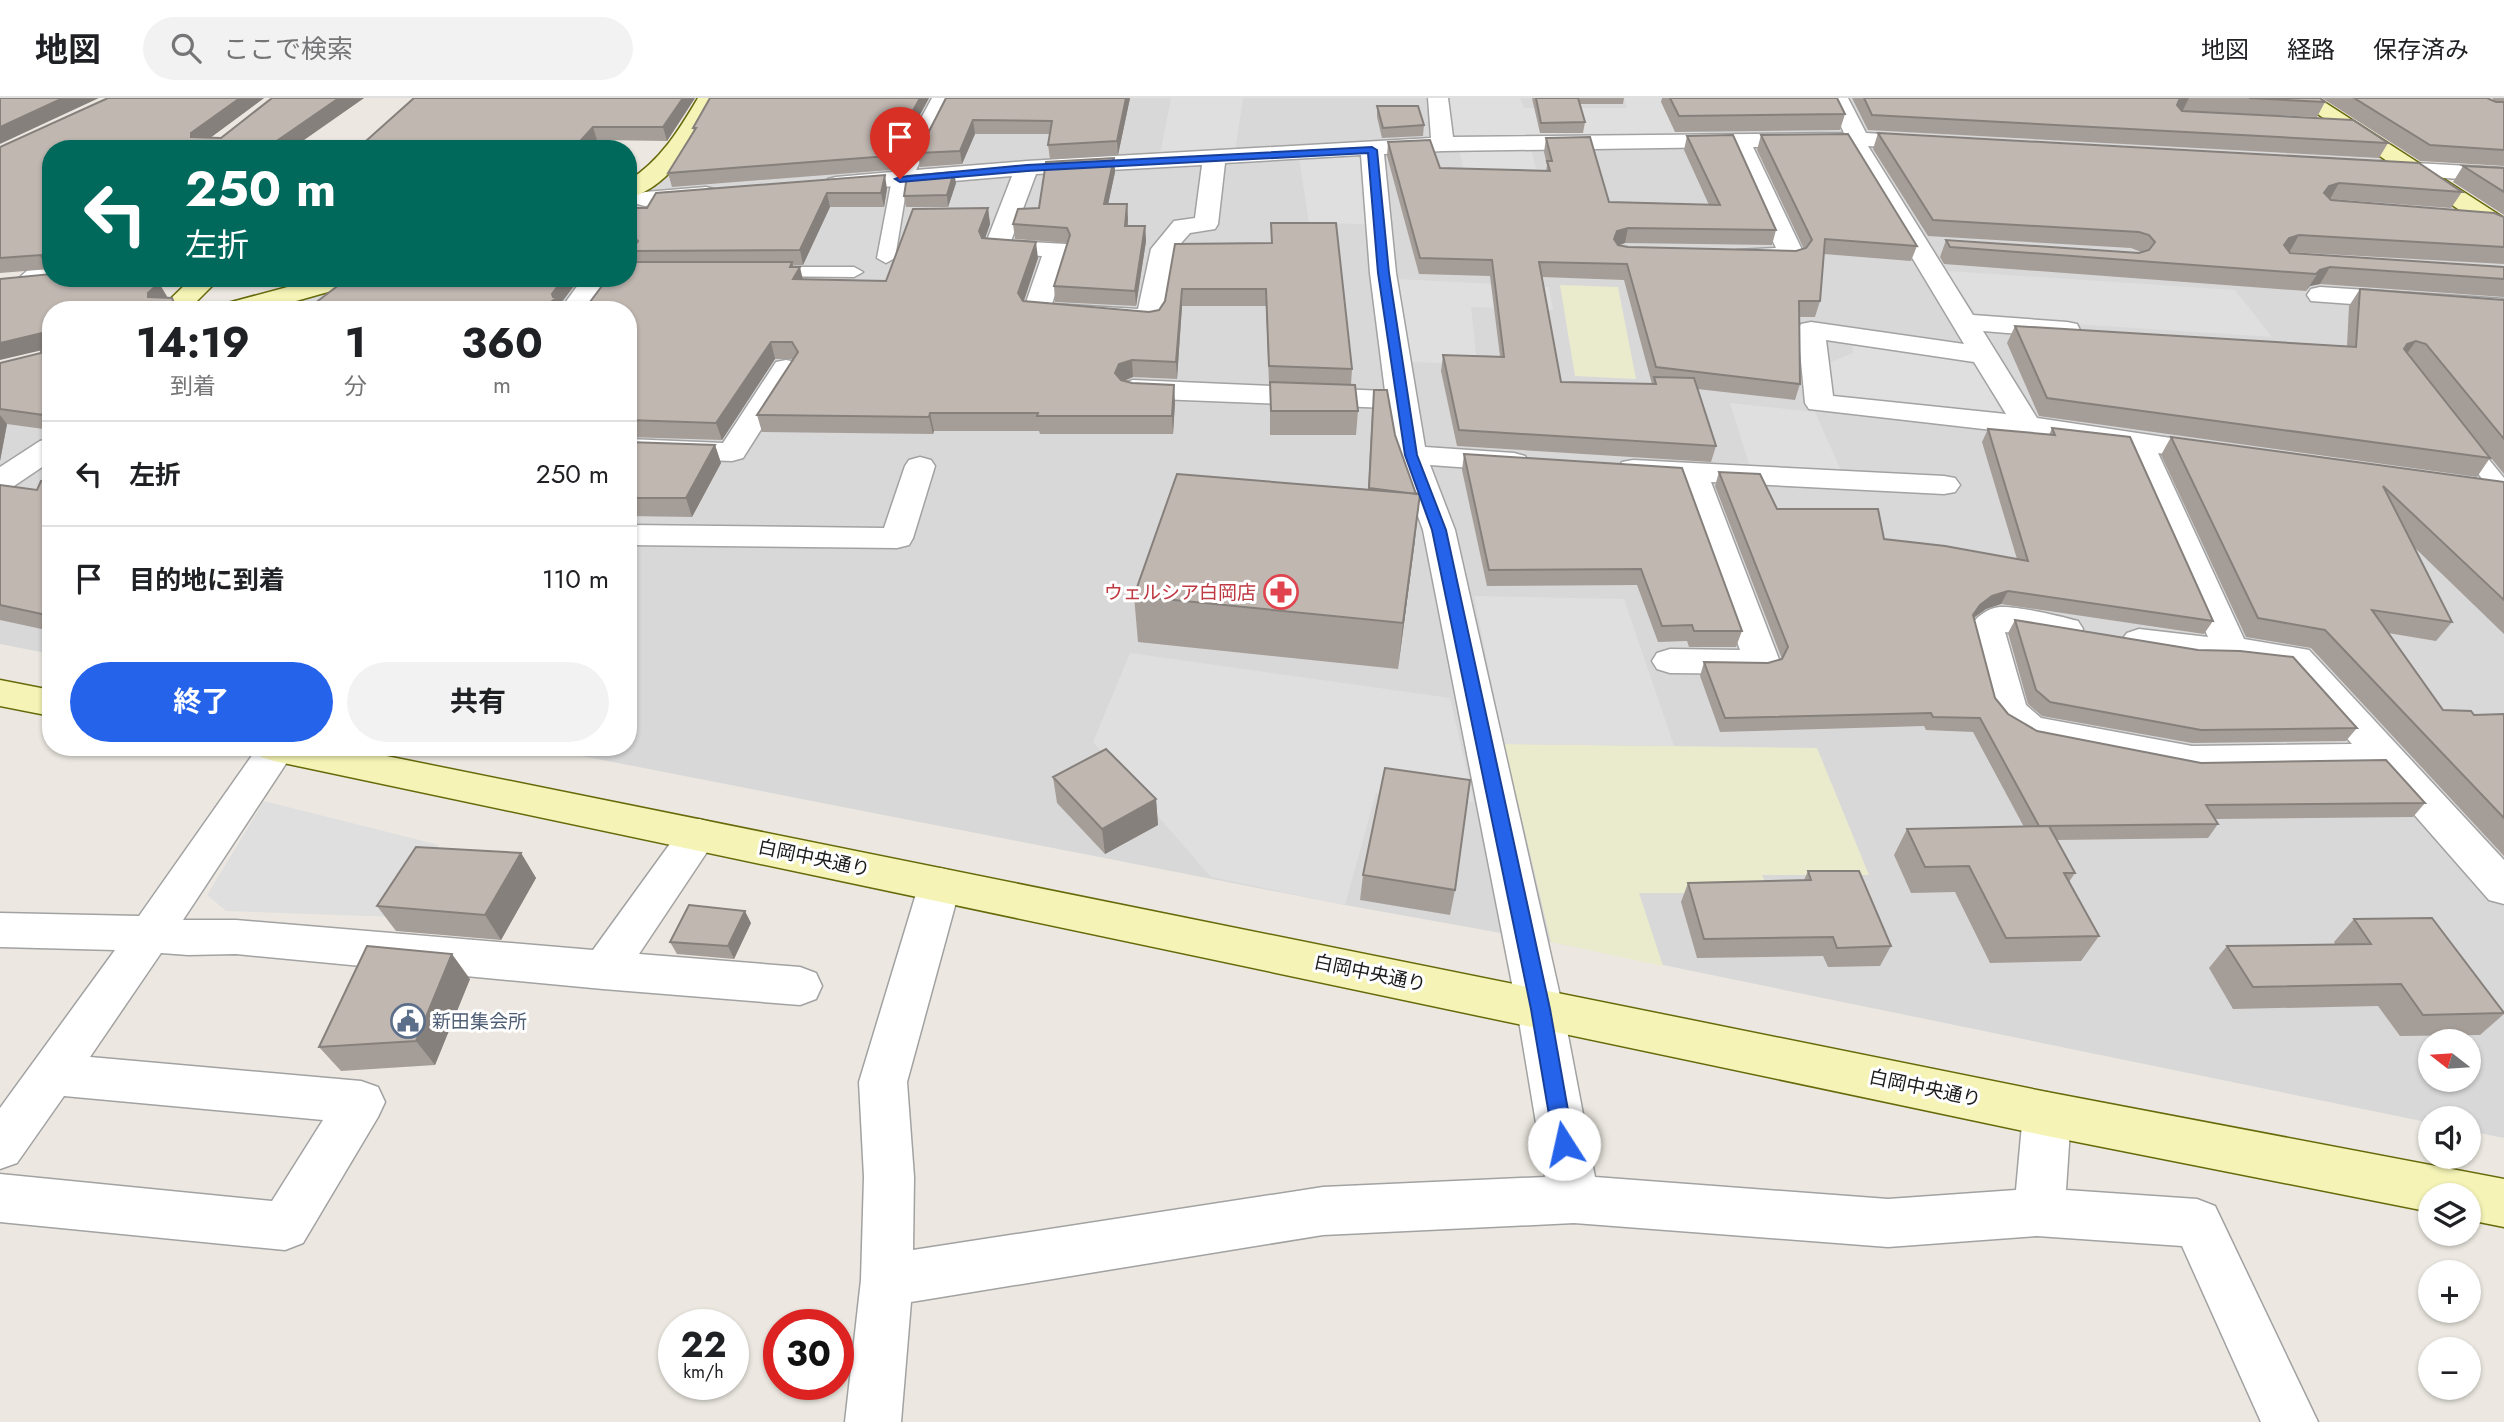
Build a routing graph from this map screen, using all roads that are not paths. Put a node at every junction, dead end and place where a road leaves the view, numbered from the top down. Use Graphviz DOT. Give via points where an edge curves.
graph roads {
  1 [pos="708,98"];
  2 [pos="942,98"];
  3 [pos="1438,98"];
  4 [pos="1838,98"];
  5 [pos="2304,98"];
  6 [pos="2308,125"];
  7 [pos="2349,127"];
  8 [pos="1855,139"];
  9 [pos="1739,141"];
  10 [pos="1443,144"];
  11 [pos="1953,145"];
  12 [pos="1372,150"];
  13 [pos="1214,156"];
  14 [pos="2357,167"];
  15 [pos="1027,168"];
  16 [pos="2413,170"];
  17 [pos="2504,175"];
  18 [pos="900,179"];
  19 [pos="808,186"];
  20 [pos="730,192"];
  21 [pos="637,197"];
  22 [pos="637,200"];
  23 [pos="2450,218"];
  24 [pos="2497,225"];
  25 [pos="1918,246"];
  26 [pos="1944,247"];
  27 [pos="1722,255"];
  28 [pos="886,258"];
  29 [pos="748,272"];
  30 [pos="854,272"];
  31 [pos="42,273"];
  32 [pos="42,281"];
  33 [pos="28,283"];
  34 [pos="0,284"];
  35 [pos="197,287"];
  36 [pos="319,287"];
  37 [pos="2320,295"];
  38 [pos="182,301"];
  39 [pos="269,301"];
  40 [pos="2504,307"];
  41 [pos="1965,322"];
  42 [pos="2087,331"];
  43 [pos="1985,355"];
  44 [pos="786,368"];
  45 [pos="1133,389"];
  46 [pos="1401,400"];
  47 [pos="2446,419"];
  48 [pos="2027,425"];
  49 [pos="2137,441"];
  50 [pos="637,449"];
  51 [pos="42,453"];
  52 [pos="1411,455"];
  53 [pos="2246,457"];
  54 [pos="1545,464"];
  55 [pos="920,466"];
  56 [pos="1598,467"];
  57 [pos="1692,473"];
  58 [pos="0,481"];
  59 [pos="1944,485"];
  60 [pos="0,489"];
  61 [pos="2491,492"];
  62 [pos="38,494"];
  63 [pos="637,535"];
  64 [pos="2231,649"];
  65 [pos="1670,661"];
  66 [pos="0,693"];
  67 [pos="42,701"];
  68 [pos="272,756"];
  69 [pos="316,756"];
  70 [pos="2384,757"];
  71 [pos="699,834"];
  72 [pos="940,884"];
  73 [pos="2504,888"];
  74 [pos="0,930"];
  75 [pos="151,934"];
  76 [pos="603,971"];
  77 [pos="800,986"];
  78 [pos="1541,1009"];
  79 [pos="51,1074"];
  80 [pos="2047,1114"];
  81 [pos="0,1147"];
  82 [pos="2418,1186"];
  83 [pos="0,1198"];
  84 [pos="1574,1199"];
  85 [pos="2481,1199"];
  86 [pos="2504,1203"];
  87 [pos="2036,1212"];
  88 [pos="887,1280"];
  89 [pos="873,1422"];
  90 [pos="2290,1422"];
  1 -- 21 [label="street" via="678,149"];
  2 -- 18 [label="street"];
  3 -- 10 [label="street"];
  4 -- 8 [label="street"];
  5 -- 7 [label="street"];
  6 -- 7 [label="street"];
  7 -- 16 [label="street"];
  8 -- 9 [label="street"];
  8 -- 11 [label="street"];
  8 -- 25 [label="street"];
  9 -- 10 [label="street"];
  9 -- 27 [label="street" via="1792,256"];
  10 -- 12 [label="street"];
  12 -- 13 [label="street"];
  12 -- 46 [label="street"];
  13 -- 15 [label="street"];
  13 -- 15 [label="street" via="1206,224 1183,226 1163,249 1150,318 1036,311 1057,249 996,248"];
  14 -- 16 [label="street"];
  15 -- 18 [label="street"];
  16 -- 17 [label="street"];
  16 -- 24 [label="street"];
  18 -- 19 [label="street"];
  18 -- 28 [label="lane"];
  20 -- 22 [label="street"];
  23 -- 24 [label="street"];
  25 -- 26 [label="street"];
  25 -- 41 [label="street"];
  29 -- 30 [label="lane"];
  31 -- 33 [label="street"];
  32 -- 33 [label="street"];
  33 -- 34 [label="street"];
  35 -- 38 [label="street"];
  36 -- 39 [label="street"];
  37 -- 40 [label="street"];
  41 -- 42 [label="street"];
  41 -- 43 [label="street"];
  43 -- 48 [label="street"];
  43 -- 48 [label="street" via="1811,330 1819,403"];
  44 -- 50 [label="street" via="732,452"];
  45 -- 46 [label="street"];
  46 -- 52 [label="street"];
  47 -- 61 [label="lane"];
  48 -- 49 [label="street"];
  49 -- 53 [label="street"];
  49 -- 64 [label="street"];
  51 -- 58 [label="street"];
  52 -- 54 [label="street"];
  52 -- 78 [label="street"];
  55 -- 63 [label="street" via="897,538"];
  56 -- 57 [label="street"];
  57 -- 59 [label="street"];
  57 -- 65 [label="street" via="1762,662"];
  60 -- 62 [label="street"];
  64 -- 70 [label="street" via="2296,658"];
  64 -- 70 [label="street" via="2190,649 2001,618 1986,628 2009,710 2030,729 2192,760"];
  66 -- 67 [label="street"];
  68 -- 75 [label="street"];
  69 -- 71 [label="street, 白岡中央通り"];
  70 -- 73 [label="street"];
  71 -- 72 [label="street, 白岡中央通り"];
  71 -- 76 [label="street"];
  72 -- 78 [label="street, 白岡中央通り"];
  72 -- 88 [label="street" via="883,1082 889,1177"];
  74 -- 75 [label="street"];
  75 -- 76 [label="street" via="236,937"];
  75 -- 79 [label="street"];
  76 -- 77 [label="street"];
  78 -- 80 [label="street, 白岡中央通り"];
  78 -- 84 [label="street"];
  79 -- 81 [label="street"];
  79 -- 83 [label="street" via="361,1102 285,1226"];
  80 -- 82 [label="street, 白岡中央通り"];
  80 -- 87 [label="street"];
  84 -- 87 [label="street" via="1888,1223"];
  84 -- 88 [label="street" via="1323,1211"];
  85 -- 86 [label="street, 白岡中央通り"];
  87 -- 90 [label="street" via="2197,1223"];
  88 -- 89 [label="street"];
}
